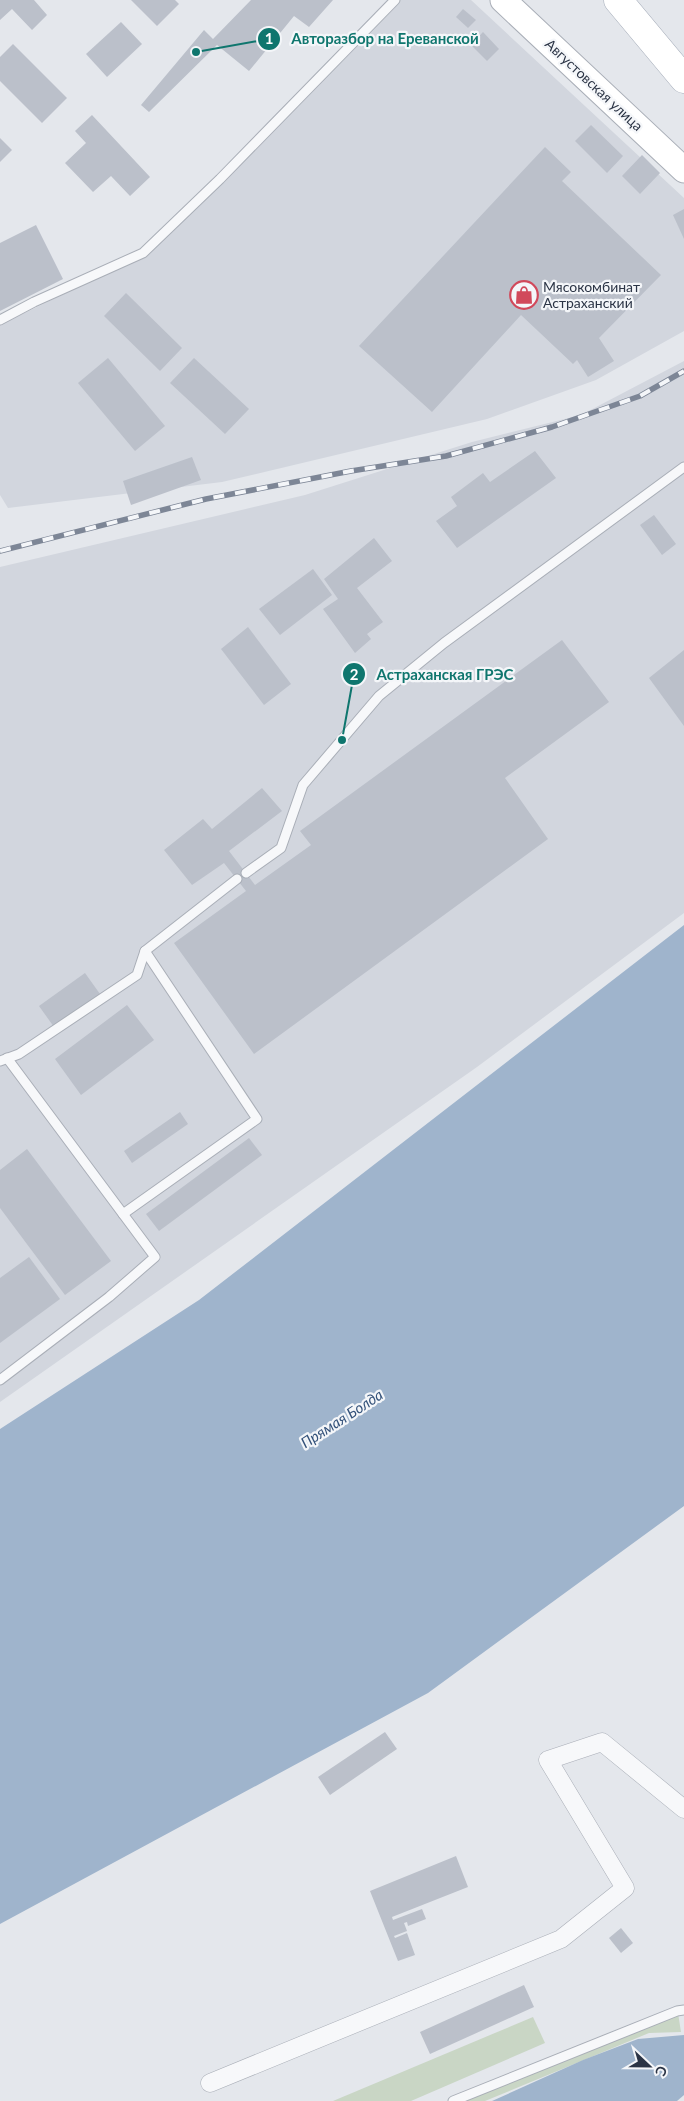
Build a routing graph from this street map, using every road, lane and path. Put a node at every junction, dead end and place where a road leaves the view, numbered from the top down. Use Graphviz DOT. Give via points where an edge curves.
graph roads {
  1 [pos="395,0"];
  2 [pos="503,0"];
  3 [pos="618,0"];
  4 [pos="684,79"];
  5 [pos="684,170"];
  6 [pos="0,320"];
  7 [pos="684,467"];
  8 [pos="246,873"];
  9 [pos="237,879"];
  10 [pos="145,951"];
  11 [pos="4,1060"];
  12 [pos="123,1214"];
  13 [pos="0,1380"];
  14 [pos="684,1810"];
  15 [pos="684,2010"];
  16 [pos="210,2083"];
  17 [pos="453,2101"];
  1 -- 6 [label="lane" via="143,253"];
  2 -- 5 [label="street, Августовская улица"];
  3 -- 4 [label="main road"];
  7 -- 8 [label="lane" via="444,643 378,696 303,785 281,848"];
  9 -- 10 [label="lane"];
  10 -- 11 [label="lane" via="137,976 19,1054"];
  10 -- 12 [label="lane" via="257,1119"];
  11 -- 12 [label="lane"];
  12 -- 13 [label="lane" via="155,1257 109,1297"];
  14 -- 16 [label="street" via="602,1742 548,1760 625,1888 560,1939"];
  15 -- 17 [label="lane"];
}
